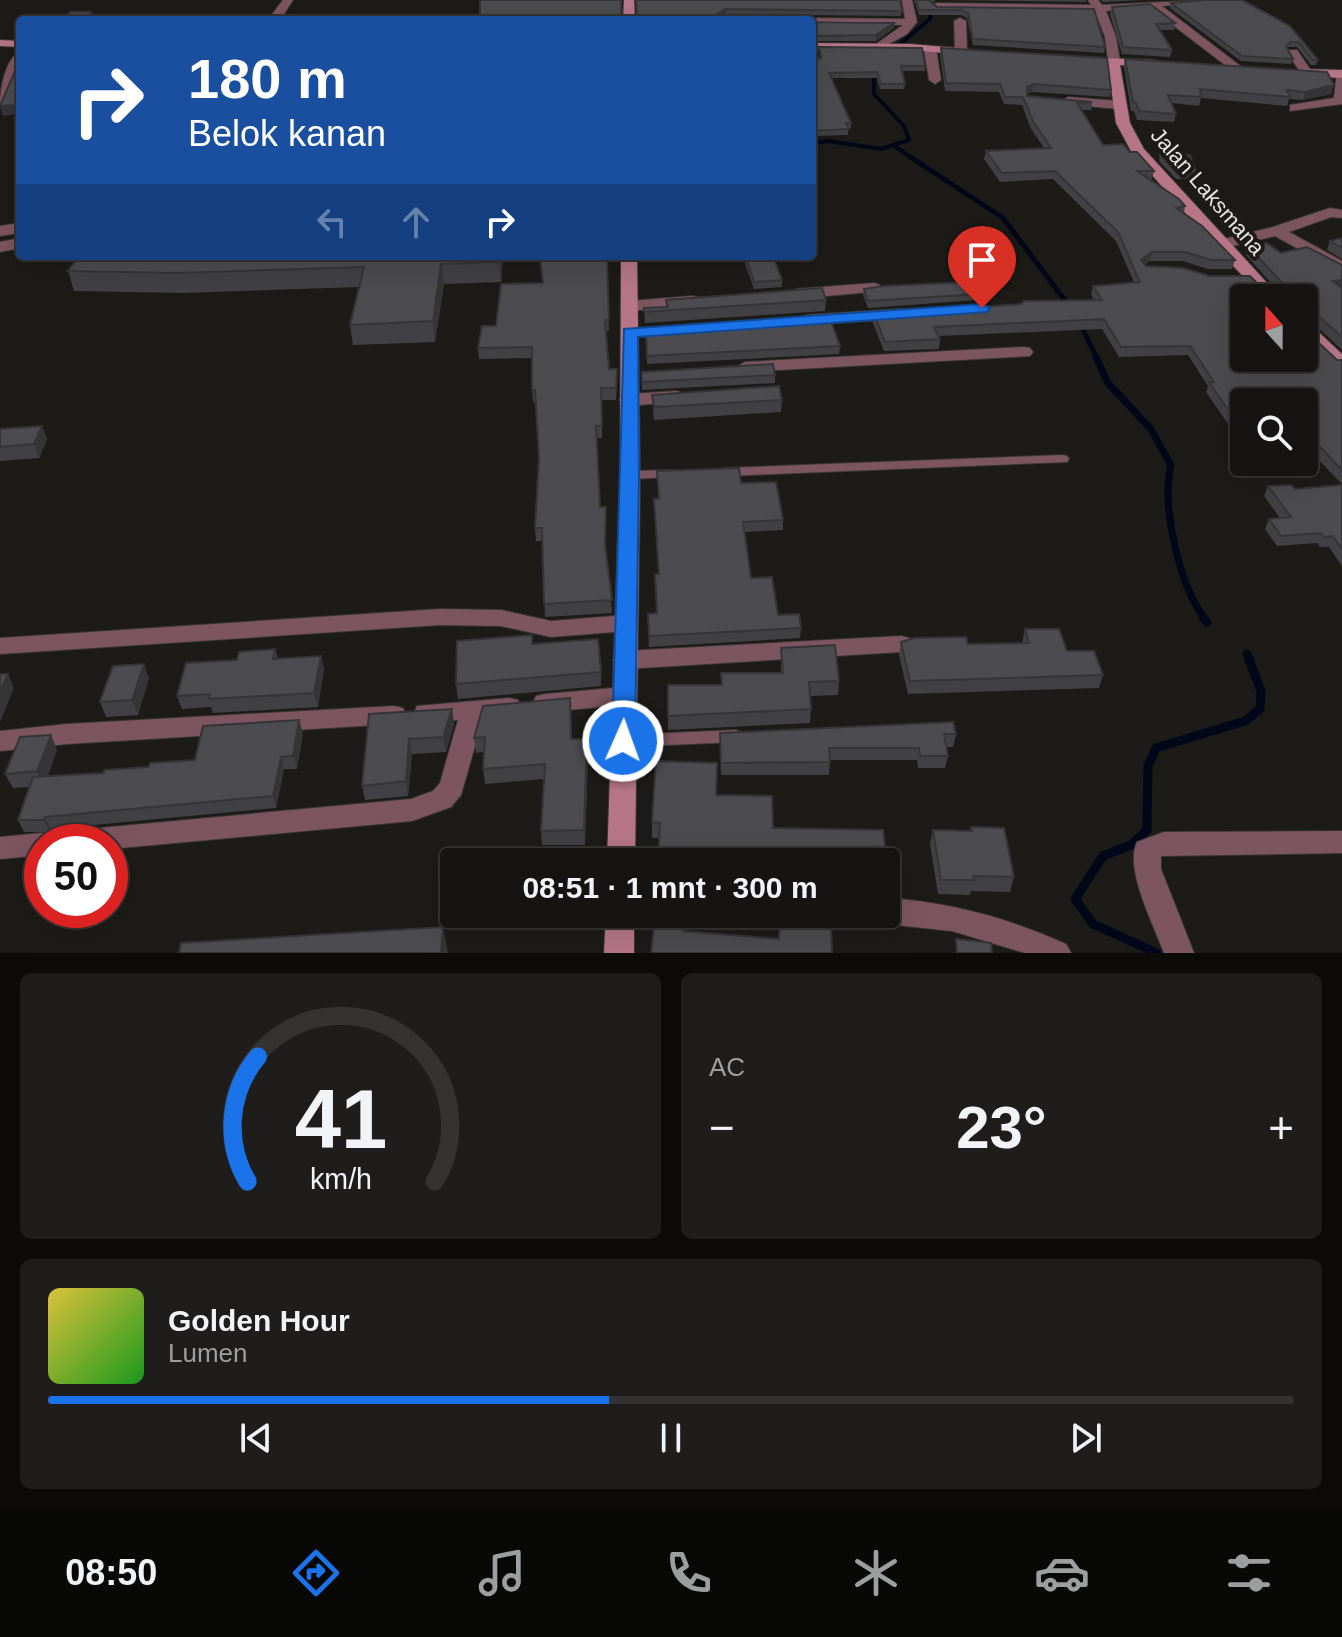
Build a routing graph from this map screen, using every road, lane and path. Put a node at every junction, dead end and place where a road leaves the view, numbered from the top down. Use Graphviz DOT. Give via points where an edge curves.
graph roads {
  1 [pos="907,0"];
  2 [pos="1200,0"];
  3 [pos="1096,4"];
  4 [pos="1153,5"];
  5 [pos="936,6"];
  6 [pos="816,21"];
  7 [pos="960,21"];
  8 [pos="911,22"];
  9 [pos="883,46"];
  10 [pos="930,49"];
  11 [pos="961,51"];
  12 [pos="1293,52"];
  13 [pos="816,53"];
  14 [pos="986,53"];
  15 [pos="1063,58"];
  16 [pos="1114,61"];
  17 [pos="16,64"];
  18 [pos="1159,64"];
  19 [pos="1209,66"];
  20 [pos="1285,71"];
  21 [pos="1306,72"];
  22 [pos="1341,74"];
  23 [pos="935,80"];
  24 [pos="1056,100"];
  25 [pos="0,101"];
  26 [pos="1119,105"];
  27 [pos="1295,108"];
  28 [pos="1342,214"];
  29 [pos="1277,231"];
  30 [pos="1220,244"];
  31 [pos="629,260"];
  32 [pos="1342,268"];
  33 [pos="1254,284"];
  34 [pos="874,288"];
  35 [pos="782,295"];
  36 [pos="705,300"];
  37 [pos="629,306"];
  38 [pos="921,313"];
  39 [pos="783,322"];
  40 [pos="1318,341"];
  41 [pos="1024,352"];
  42 [pos="1342,363"];
  43 [pos="724,368"];
  44 [pos="691,396"];
  45 [pos="628,400"];
  46 [pos="1063,459"];
  47 [pos="708,472"];
  48 [pos="692,473"];
  49 [pos="630,475"];
  50 [pos="627,623"];
  51 [pos="901,644"];
  52 [pos="0,646"];
  53 [pos="625,660"];
  54 [pos="625,696"];
  55 [pos="473,710"];
  56 [pos="747,735"];
  57 [pos="0,741"];
  58 [pos="623,741"];
  59 [pos="128,836"];
  60 [pos="1342,842"];
  61 [pos="24,846"];
  62 [pos="0,848"];
  63 [pos="621,848"];
  64 [pos="900,912"];
  65 [pos="620,928"];
  66 [pos="619,953"];
  67 [pos="1056,953"];
  68 [pos="1179,953"];
  1 -- 8 [label="street"];
  2 -- 4 [label="street"];
  3 -- 4 [label="street"];
  3 -- 5 [label="street"];
  3 -- 16 [label="street" via="1114,46"];
  4 -- 19 [label="street" via="1243,69"];
  6 -- 8 [label="street"];
  7 -- 11 [label="street"];
  8 -- 9 [label="street"];
  9 -- 10 [label="street"];
  9 -- 13 [label="street"];
  10 -- 11 [label="street"];
  10 -- 23 [label="street"];
  11 -- 14 [label="street"];
  12 -- 21 [label="street"];
  15 -- 16 [label="street"];
  16 -- 18 [label="street"];
  16 -- 26 [label="street, Jalan Laksmana"];
  17 -- 25 [label="street"];
  20 -- 21 [label="street"];
  21 -- 22 [label="street"];
  22 -- 27 [label="street" via="1340,101"];
  24 -- 26 [label="street"];
  26 -- 30 [label="street, Jalan Laksmana" via="1138,151"];
  28 -- 29 [label="street" via="1330,212"];
  29 -- 30 [label="street"];
  29 -- 32 [label="street"];
  30 -- 33 [label="street, Jalan Laksmana"];
  31 -- 37 [label="street"];
  34 -- 35 [label="street"];
  36 -- 37 [label="street"];
  37 -- 45 [label="street" via="637,332 637,372"];
  38 -- 39 [label="street"];
  40 -- 42 [label="street"];
  41 -- 43 [label="street"];
  44 -- 45 [label="street"];
  45 -- 49 [label="street"];
  46 -- 47 [label="lane"];
  48 -- 49 [label="lane"];
  49 -- 50 [label="street"];
  50 -- 52 [label="street" via="551,629 501,618 440,617"];
  50 -- 53 [label="street"];
  51 -- 53 [label="street"];
  53 -- 54 [label="street"];
  54 -- 55 [label="street"];
  54 -- 58 [label="street"];
  55 -- 57 [label="street"];
  55 -- 59 [label="street" via="452,788 442,799 412,810"];
  56 -- 58 [label="lane"];
  58 -- 63 [label="street"];
  60 -- 68 [label="street" via="1164,843 1147,850 1147,869"];
  61 -- 62 [label="street"];
  64 -- 67 [label="street" via="944,914 1015,933"];
  65 -- 66 [label="street"];
}
